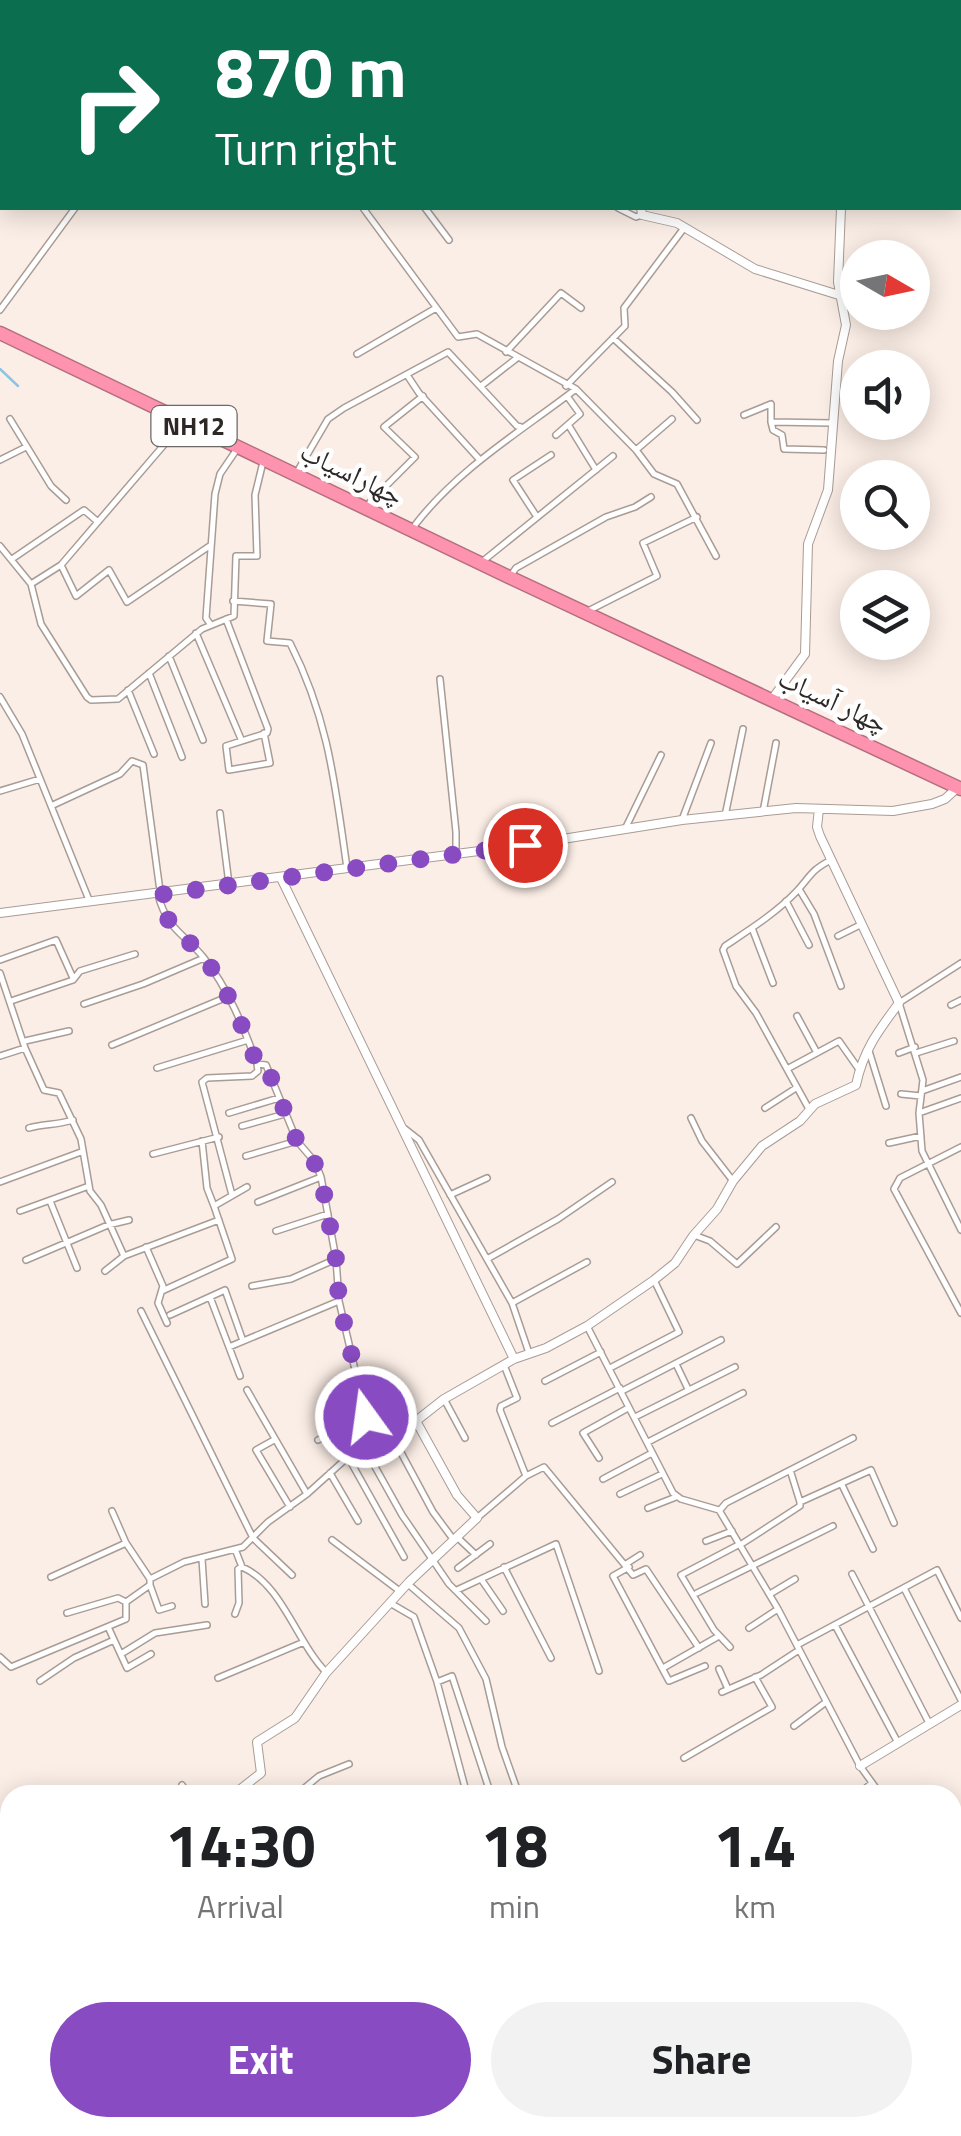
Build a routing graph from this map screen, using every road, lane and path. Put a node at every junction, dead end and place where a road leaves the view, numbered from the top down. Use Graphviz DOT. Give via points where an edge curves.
graph roads {
  1 [pos="74,210"];
  2 [pos="364,210"];
  3 [pos="426,210"];
  4 [pos="840,210"];
  5 [pos="641,211"];
  6 [pos="684,228"];
  7 [pos="449,240"];
  8 [pos="840,289"];
  9 [pos="840,295"];
  10 [pos="436,308"];
  11 [pos="581,308"];
  12 [pos="0,310"];
  13 [pos="845,330"];
  14 [pos="0,332"];
  15 [pos="613,338"];
  16 [pos="506,352"];
  17 [pos="357,354"];
  18 [pos="517,358"];
  19 [pos="407,375"];
  20 [pos="481,386"];
  21 [pos="566,386"];
  22 [pos="576,389"];
  23 [pos="423,396"];
  24 [pos="567,396"];
  25 [pos="744,415"];
  26 [pos="10,419"];
  27 [pos="181,419"];
  28 [pos="672,419"];
  29 [pos="697,420"];
  30 [pos="772,422"];
  31 [pos="836,424"];
  32 [pos="569,426"];
  33 [pos="522,427"];
  34 [pos="556,435"];
  35 [pos="26,447"];
  36 [pos="238,447"];
  37 [pos="636,450"];
  38 [pos="824,450"];
  39 [pos="552,455"];
  40 [pos="613,456"];
  41 [pos="0,460"];
  42 [pos="264,460"];
  43 [pos="480,460"];
  44 [pos="596,470"];
  45 [pos="297,472"];
  46 [pos="652,496"];
  47 [pos="66,500"];
  48 [pos="369,508"];
  49 [pos="537,517"];
  50 [pos="698,517"];
  51 [pos="98,522"];
  52 [pos="415,531"];
  53 [pos="211,545"];
  54 [pos="0,546"];
  55 [pos="716,556"];
  56 [pos="12,559"];
  57 [pos="481,563"];
  58 [pos="62,565"];
  59 [pos="510,577"];
  60 [pos="31,584"];
  61 [pos="234,601"];
  62 [pos="585,613"];
  63 [pos="226,619"];
  64 [pos="212,626"];
  65 [pos="196,633"];
  66 [pos="169,656"];
  67 [pos="682,657"];
  68 [pos="149,673"];
  69 [pos="440,679"];
  70 [pos="128,690"];
  71 [pos="0,697"];
  72 [pos="772,699"];
  73 [pos="743,729"];
  74 [pos="264,734"];
  75 [pos="241,739"];
  76 [pos="203,740"];
  77 [pos="711,743"];
  78 [pos="776,743"];
  79 [pos="154,754"];
  80 [pos="661,754"];
  81 [pos="182,757"];
  82 [pos="40,779"];
  83 [pos="959,788"];
  84 [pos="0,791"];
  85 [pos="53,805"];
  86 [pos="819,809"];
  87 [pos="763,812"];
  88 [pos="220,813"];
  89 [pos="725,816"];
  90 [pos="682,820"];
  91 [pos="626,828"];
  92 [pos="456,854"];
  93 [pos="831,860"];
  94 [pos="347,868"];
  95 [pos="281,878"];
  96 [pos="229,885"];
  97 [pos="799,889"];
  98 [pos="159,894"];
  99 [pos="786,901"];
  100 [pos="90,903"];
  101 [pos="0,914"];
  102 [pos="862,924"];
  103 [pos="752,928"];
  104 [pos="838,936"];
  105 [pos="808,945"];
  106 [pos="136,954"];
  107 [pos="204,958"];
  108 [pos="0,960"];
  109 [pos="961,963"];
  110 [pos="0,972"];
  111 [pos="74,980"];
  112 [pos="773,983"];
  113 [pos="841,986"];
  114 [pos="227,997"];
  115 [pos="961,1000"];
  116 [pos="11,1001"];
  117 [pos="899,1003"];
  118 [pos="84,1004"];
  119 [pos="951,1006"];
  120 [pos="797,1016"];
  121 [pos="69,1031"];
  122 [pos="248,1040"];
  123 [pos="954,1041"];
  124 [pos="25,1045"];
  125 [pos="112,1045"];
  126 [pos="867,1049"];
  127 [pos="916,1050"];
  128 [pos="816,1051"];
  129 [pos="899,1053"];
  130 [pos="0,1056"];
  131 [pos="257,1064"];
  132 [pos="157,1068"];
  133 [pos="858,1068"];
  134 [pos="786,1070"];
  135 [pos="961,1077"];
  136 [pos="796,1088"];
  137 [pos="921,1093"];
  138 [pos="901,1094"];
  139 [pos="279,1098"];
  140 [pos="961,1098"];
  141 [pos="886,1106"];
  142 [pos="765,1108"];
  143 [pos="809,1109"];
  144 [pos="920,1113"];
  145 [pos="230,1114"];
  146 [pos="285,1114"];
  147 [pos="691,1118"];
  148 [pos="73,1120"];
  149 [pos="242,1126"];
  150 [pos="29,1128"];
  151 [pos="405,1129"];
  152 [pos="219,1136"];
  153 [pos="921,1136"];
  154 [pos="202,1141"];
  155 [pos="297,1141"];
  156 [pos="889,1143"];
  157 [pos="961,1146"];
  158 [pos="81,1152"];
  159 [pos="153,1154"];
  160 [pos="246,1156"];
  161 [pos="927,1164"];
  162 [pos="321,1177"];
  163 [pos="486,1178"];
  164 [pos="733,1181"];
  165 [pos="0,1182"];
  166 [pos="612,1182"];
  167 [pos="89,1186"];
  168 [pos="247,1187"];
  169 [pos="232,1195"];
  170 [pos="450,1195"];
  171 [pos="50,1200"];
  172 [pos="258,1202"];
  173 [pos="214,1206"];
  174 [pos="20,1211"];
  175 [pos="328,1214"];
  176 [pos="128,1220"];
  177 [pos="219,1220"];
  178 [pos="108,1225"];
  179 [pos="776,1228"];
  180 [pos="961,1230"];
  181 [pos="276,1231"];
  182 [pos="694,1235"];
  183 [pos="67,1243"];
  184 [pos="146,1247"];
  185 [pos="124,1256"];
  186 [pos="336,1259"];
  187 [pos="488,1259"];
  188 [pos="26,1260"];
  189 [pos="587,1262"];
  190 [pos="77,1268"];
  191 [pos="105,1271"];
  192 [pos="654,1280"];
  193 [pos="252,1286"];
  194 [pos="162,1291"];
  195 [pos="210,1297"];
  196 [pos="339,1301"];
  197 [pos="512,1303"];
  198 [pos="141,1311"];
  199 [pos="961,1314"];
  200 [pos="588,1326"];
  201 [pos="721,1340"];
  202 [pos="244,1341"];
  203 [pos="229,1347"];
  204 [pos="601,1352"];
  205 [pos="529,1353"];
  206 [pos="514,1359"];
  207 [pos="504,1364"];
  208 [pos="676,1364"];
  209 [pos="735,1366"];
  210 [pos="610,1368"];
  211 [pos="240,1376"];
  212 [pos="545,1381"];
  213 [pos="247,1390"];
  214 [pos="621,1390"];
  215 [pos="688,1390"];
  216 [pos="743,1393"];
  217 [pos="444,1399"];
  218 [pos="630,1407"];
  219 [pos="366,1417"];
  220 [pos="635,1417"];
  221 [pos="416,1421"];
  222 [pos="552,1423"];
  223 [pos="391,1434"];
  224 [pos="465,1438"];
  225 [pos="853,1438"];
  226 [pos="275,1440"];
  227 [pos="318,1440"];
  228 [pos="376,1441"];
  229 [pos="648,1442"];
  230 [pos="364,1447"];
  231 [pos="652,1452"];
  232 [pos="348,1457"];
  233 [pos="599,1458"];
  234 [pos="791,1472"];
  235 [pos="330,1473"];
  236 [pos="663,1474"];
  237 [pos="526,1476"];
  238 [pos="602,1479"];
  239 [pos="842,1485"];
  240 [pos="307,1494"];
  241 [pos="620,1494"];
  242 [pos="676,1497"];
  243 [pos="800,1502"];
  244 [pos="290,1506"];
  245 [pos="648,1508"];
  246 [pos="720,1510"];
  247 [pos="112,1511"];
  248 [pos="477,1518"];
  249 [pos="358,1522"];
  250 [pos="894,1523"];
  251 [pos="833,1526"];
  252 [pos="732,1531"];
  253 [pos="253,1538"];
  254 [pos="456,1538"];
  255 [pos="332,1540"];
  256 [pos="706,1541"];
  257 [pos="126,1543"];
  258 [pos="490,1544"];
  259 [pos="740,1544"];
  260 [pos="235,1549"];
  261 [pos="873,1550"];
  262 [pos="476,1555"];
  263 [pos="640,1555"];
  264 [pos="404,1557"];
  265 [pos="202,1559"];
  266 [pos="434,1559"];
  267 [pos="627,1566"];
  268 [pos="753,1566"];
  269 [pos="242,1567"];
  270 [pos="504,1567"];
  271 [pos="458,1568"];
  272 [pos="852,1574"];
  273 [pos="292,1575"];
  274 [pos="51,1577"];
  275 [pos="480,1578"];
  276 [pos="795,1579"];
  277 [pos="150,1582"];
  278 [pos="404,1588"];
  279 [pos="904,1588"];
  280 [pos="457,1590"];
  281 [pos="697,1592"];
  282 [pos="770,1594"];
  283 [pos="126,1602"];
  284 [pos="390,1603"];
  285 [pos="205,1604"];
  286 [pos="172,1606"];
  287 [pos="869,1607"];
  288 [pos="778,1608"];
  289 [pos="503,1612"];
  290 [pos="67,1614"];
  291 [pos="235,1614"];
  292 [pos="961,1618"];
  293 [pos="486,1621"];
  294 [pos="207,1625"];
  295 [pos="834,1625"];
  296 [pos="109,1628"];
  297 [pos="748,1628"];
  298 [pos="719,1636"];
  299 [pos="114,1640"];
  300 [pos="304,1642"];
  301 [pos="730,1647"];
  302 [pos="699,1648"];
  303 [pos="798,1648"];
  304 [pos="121,1654"];
  305 [pos="151,1654"];
  306 [pos="0,1656"];
  307 [pos="551,1658"];
  308 [pos="705,1666"];
  309 [pos="663,1668"];
  310 [pos="719,1669"];
  311 [pos="599,1671"];
  312 [pos="326,1672"];
  313 [pos="755,1677"];
  314 [pos="218,1678"];
  315 [pos="40,1680"];
  316 [pos="437,1682"];
  317 [pos="826,1702"];
  318 [pos="961,1703"];
  319 [pos="929,1724"];
  320 [pos="794,1726"];
  321 [pos="898,1741"];
  322 [pos="684,1758"];
  323 [pos="349,1764"];
  324 [pos="860,1766"];
  325 [pos="872,1783"];
  326 [pos="246,1785"];
  327 [pos="308,1785"];
  328 [pos="464,1785"];
  329 [pos="487,1785"];
  330 [pos="516,1785"];
  331 [pos="870,1785"];
  1 -- 12 [label="street"];
  2 -- 10 [label="street"];
  3 -- 7 [label="street"];
  4 -- 8 [label="street"];
  5 -- 6 [label="street"];
  6 -- 9 [label="street" via="744,264"];
  6 -- 15 [label="street" via="624,308 625,326"];
  10 -- 16 [label="street" via="458,337 477,334"];
  10 -- 17 [label="street"];
  11 -- 16 [label="street" via="561,293"];
  13 -- 31 [label="street"];
  14 -- 27 [label="highway, چهاراسیاب / NH12"];
  15 -- 21 [label="street"];
  15 -- 29 [label="street"];
  16 -- 18 [label="street"];
  18 -- 20 [label="street"];
  18 -- 21 [label="street"];
  19 -- 20 [label="street" via="448,352"];
  19 -- 23 [label="street"];
  19 -- 45 [label="street" via="328,420"];
  20 -- 33 [label="street"];
  21 -- 22 [label="street"];
  22 -- 24 [label="street"];
  22 -- 37 [label="street"];
  23 -- 43 [label="street"];
  23 -- 48 [label="street" via="384,427 415,457"];
  24 -- 32 [label="street" via="580,414"];
  24 -- 33 [label="street"];
  25 -- 30 [label="street" via="771,404"];
  26 -- 35 [label="street"];
  27 -- 36 [label="highway, چهاراسیاب / NH12"];
  27 -- 51 [label="street"];
  28 -- 37 [label="street"];
  30 -- 31 [label="street"];
  30 -- 38 [label="street" via="784,449"];
  31 -- 72 [label="street" via="828,490 808,544 805,654"];
  32 -- 34 [label="street"];
  32 -- 44 [label="street"];
  33 -- 43 [label="street"];
  35 -- 41 [label="street"];
  35 -- 47 [label="street"];
  36 -- 42 [label="highway, چهاراسیاب / NH12"];
  36 -- 53 [label="street" via="220,474"];
  37 -- 50 [label="street" via="654,474 676,484"];
  39 -- 49 [label="street" via="513,480"];
  40 -- 44 [label="street"];
  42 -- 45 [label="highway, چهاراسیاب / NH12"];
  42 -- 61 [label="street" via="256,495 256,556 236,556"];
  43 -- 52 [label="street" via="434,502"];
  44 -- 49 [label="street"];
  45 -- 48 [label="highway, چهاراسیاب / NH12"];
  46 -- 59 [label="street"];
  48 -- 52 [label="highway, چهاراسیاب / NH12"];
  49 -- 57 [label="street"];
  50 -- 55 [label="street"];
  50 -- 62 [label="street" via="643,543 657,576"];
  51 -- 56 [label="street" via="84,510"];
  51 -- 58 [label="street"];
  52 -- 57 [label="highway, چهاراسیاب / NH12"];
  53 -- 58 [label="street" via="127,602 109,570 76,596"];
  53 -- 64 [label="street" via="206,618"];
  54 -- 56 [label="street"];
  56 -- 60 [label="street"];
  57 -- 59 [label="highway, چهاراسیاب / NH12"];
  58 -- 60 [label="street"];
  59 -- 62 [label="highway, چهاراسیاب / NH12"];
  60 -- 70 [label="street" via="41,624 88,697 118,699"];
  61 -- 63 [label="street" via="234,616"];
  61 -- 94 [label="street" via="271,604 267,641 290,643 303,670 328,739"];
  62 -- 67 [label="highway, چهاراسیاب / NH12"];
  63 -- 64 [label="street"];
  63 -- 74 [label="street" via="268,729"];
  64 -- 65 [label="street"];
  65 -- 66 [label="street"];
  65 -- 75 [label="street"];
  66 -- 68 [label="street"];
  66 -- 76 [label="street"];
  67 -- 72 [label="highway, چهار آسیاب / NH12"];
  68 -- 70 [label="street"];
  68 -- 81 [label="street"];
  69 -- 92 [label="street"];
  70 -- 79 [label="street"];
  71 -- 82 [label="street"];
  72 -- 83 [label="highway, چهار آسیاب / NH12"];
  73 -- 89 [label="street"];
  74 -- 75 [label="street"];
  74 -- 75 [label="street" via="270,763 229,770 226,746"];
  77 -- 90 [label="street"];
  78 -- 87 [label="street"];
  80 -- 91 [label="street"];
  82 -- 84 [label="street"];
  82 -- 85 [label="street"];
  83 -- 86 [label="street" via="916,808"];
  85 -- 98 [label="street" via="120,774 132,761 143,765"];
  85 -- 100 [label="street"];
  86 -- 87 [label="street"];
  86 -- 93 [label="street" via="816,827"];
  87 -- 89 [label="street"];
  88 -- 96 [label="street"];
  89 -- 90 [label="street"];
  90 -- 91 [label="street"];
  91 -- 92 [label="street"];
  92 -- 94 [label="street"];
  93 -- 97 [label="street"];
  93 -- 102 [label="street"];
  94 -- 95 [label="street"];
  95 -- 96 [label="street"];
  95 -- 151 [label="street"];
  96 -- 98 [label="street"];
  97 -- 99 [label="street"];
  97 -- 113 [label="street"];
  98 -- 100 [label="street"];
  98 -- 107 [label="street" via="177,934"];
  99 -- 103 [label="street"];
  99 -- 105 [label="street"];
  100 -- 101 [label="street"];
  102 -- 104 [label="street"];
  102 -- 117 [label="street"];
  103 -- 112 [label="street"];
  103 -- 134 [label="street" via="723,950 736,986"];
  106 -- 111 [label="street" via="80,971"];
  107 -- 114 [label="street"];
  107 -- 118 [label="street"];
  108 -- 111 [label="street" via="56,940"];
  109 -- 117 [label="street"];
  110 -- 116 [label="street"];
  111 -- 116 [label="street"];
  114 -- 122 [label="street"];
  114 -- 125 [label="street"];
  115 -- 119 [label="street"];
  116 -- 124 [label="street"];
  117 -- 126 [label="street"];
  117 -- 127 [label="street"];
  120 -- 128 [label="street"];
  121 -- 124 [label="street"];
  122 -- 131 [label="street"];
  122 -- 132 [label="street"];
  123 -- 127 [label="street"];
  124 -- 130 [label="street"];
  124 -- 148 [label="street" via="44,1090 60,1093"];
  126 -- 133 [label="street"];
  126 -- 141 [label="street"];
  127 -- 129 [label="street"];
  127 -- 137 [label="street"];
  128 -- 133 [label="street" via="838,1041"];
  128 -- 134 [label="street"];
  131 -- 139 [label="street" via="266,1065"];
  131 -- 152 [label="street" via="252,1076 204,1079"];
  133 -- 143 [label="street" via="854,1088"];
  134 -- 136 [label="street"];
  135 -- 137 [label="street"];
  136 -- 142 [label="street"];
  136 -- 143 [label="street"];
  137 -- 138 [label="street"];
  137 -- 144 [label="street"];
  139 -- 145 [label="street"];
  139 -- 146 [label="street"];
  140 -- 144 [label="street"];
  143 -- 164 [label="street" via="762,1146"];
  144 -- 153 [label="street"];
  146 -- 149 [label="street"];
  146 -- 155 [label="street"];
  147 -- 164 [label="street"];
  148 -- 150 [label="street"];
  148 -- 158 [label="street"];
  151 -- 170 [label="street"];
  151 -- 206 [label="street"];
  152 -- 154 [label="street"];
  152 -- 169 [label="street"];
  153 -- 156 [label="street"];
  153 -- 161 [label="street"];
  154 -- 159 [label="street"];
  154 -- 173 [label="street"];
  155 -- 160 [label="street"];
  155 -- 162 [label="street"];
  157 -- 161 [label="street"];
  158 -- 165 [label="street"];
  158 -- 167 [label="street"];
  161 -- 180 [label="street"];
  161 -- 199 [label="street" via="900,1178 894,1189"];
  162 -- 172 [label="street"];
  162 -- 175 [label="street"];
  163 -- 170 [label="street"];
  164 -- 182 [label="street"];
  166 -- 187 [label="street"];
  167 -- 171 [label="street"];
  167 -- 178 [label="street"];
  168 -- 169 [label="street"];
  169 -- 173 [label="street"];
  170 -- 187 [label="street"];
  171 -- 174 [label="street"];
  171 -- 183 [label="street"];
  173 -- 177 [label="street"];
  175 -- 181 [label="street"];
  175 -- 186 [label="street"];
  176 -- 178 [label="street"];
  177 -- 184 [label="street"];
  177 -- 194 [label="street" via="232,1259"];
  178 -- 183 [label="street"];
  178 -- 185 [label="street"];
  179 -- 182 [label="street" via="738,1264"];
  182 -- 192 [label="street"];
  183 -- 188 [label="street"];
  183 -- 190 [label="street"];
  184 -- 185 [label="street"];
  184 -- 194 [label="street"];
  185 -- 191 [label="street"];
  186 -- 193 [label="street" via="292,1279"];
  186 -- 196 [label="street"];
  187 -- 197 [label="street"];
  189 -- 197 [label="street"];
  192 -- 200 [label="street"];
  192 -- 210 [label="street" via="680,1332"];
  194 -- 195 [label="street" via="158,1303 168,1319"];
  195 -- 202 [label="street" via="225,1290"];
  195 -- 203 [label="street"];
  196 -- 202 [label="street"];
  196 -- 219 [label="street"];
  197 -- 205 [label="street"];
  198 -- 253 [label="street"];
  200 -- 204 [label="street"];
  200 -- 205 [label="street"];
  201 -- 208 [label="street"];
  202 -- 203 [label="street"];
  203 -- 211 [label="street"];
  204 -- 210 [label="street"];
  204 -- 212 [label="street"];
  205 -- 206 [label="street"];
  206 -- 207 [label="street"];
  207 -- 217 [label="street"];
  207 -- 237 [label="street" via="518,1398 500,1410"];
  208 -- 214 [label="street"];
  208 -- 215 [label="street"];
  209 -- 215 [label="street"];
  210 -- 214 [label="street"];
  213 -- 226 [label="street"];
  214 -- 218 [label="street"];
  214 -- 222 [label="street"];
  215 -- 220 [label="street"];
  216 -- 229 [label="street"];
  217 -- 221 [label="street"];
  217 -- 224 [label="street"];
  218 -- 220 [label="street"];
  218 -- 233 [label="street" via="583,1433"];
  219 -- 227 [label="street"];
  219 -- 228 [label="street"];
  220 -- 229 [label="street"];
  221 -- 223 [label="street"];
  221 -- 248 [label="street"];
  223 -- 228 [label="street"];
  223 -- 254 [label="street"];
  225 -- 234 [label="street"];
  226 -- 240 [label="street"];
  226 -- 244 [label="street" via="256,1450"];
  228 -- 230 [label="street"];
  229 -- 231 [label="street"];
  230 -- 232 [label="street"];
  230 -- 266 [label="street"];
  231 -- 236 [label="street"];
  231 -- 238 [label="street"];
  232 -- 235 [label="street"];
  232 -- 264 [label="street"];
  234 -- 243 [label="street"];
  234 -- 246 [label="street"];
  235 -- 240 [label="street"];
  235 -- 249 [label="street"];
  236 -- 241 [label="street"];
  236 -- 242 [label="street"];
  237 -- 248 [label="street"];
  237 -- 267 [label="street" via="544,1467"];
  239 -- 243 [label="street"];
  239 -- 250 [label="street" via="871,1470"];
  239 -- 261 [label="street"];
  240 -- 244 [label="street"];
  242 -- 245 [label="street"];
  242 -- 246 [label="street"];
  243 -- 259 [label="street"];
  244 -- 253 [label="street"];
  246 -- 252 [label="street"];
  247 -- 257 [label="street"];
  248 -- 254 [label="street"];
  251 -- 268 [label="street"];
  252 -- 256 [label="street"];
  252 -- 259 [label="street"];
  253 -- 260 [label="street"];
  253 -- 273 [label="street"];
  254 -- 262 [label="street"];
  254 -- 266 [label="street"];
  255 -- 278 [label="street"];
  257 -- 274 [label="street"];
  257 -- 277 [label="street"];
  258 -- 262 [label="street"];
  259 -- 268 [label="street"];
  259 -- 298 [label="street" via="681,1575"];
  260 -- 265 [label="street"];
  260 -- 269 [label="street"];
  262 -- 271 [label="street"];
  263 -- 267 [label="street"];
  265 -- 277 [label="street"];
  265 -- 285 [label="street"];
  266 -- 278 [label="street"];
  266 -- 280 [label="street"];
  267 -- 302 [label="street" via="634,1575 646,1569"];
  267 -- 309 [label="street" via="613,1576"];
  268 -- 281 [label="street"];
  268 -- 282 [label="street"];
  269 -- 291 [label="street"];
  269 -- 300 [label="street" via="262,1581"];
  270 -- 275 [label="street"];
  270 -- 307 [label="street"];
  270 -- 311 [label="street" via="556,1544"];
  272 -- 287 [label="street"];
  275 -- 280 [label="street"];
  275 -- 289 [label="street"];
  276 -- 282 [label="street"];
  277 -- 283 [label="street"];
  277 -- 286 [label="street" via="159,1610"];
  278 -- 284 [label="street"];
  278 -- 330 [label="street" via="459,1628 486,1679"];
  279 -- 287 [label="street"];
  279 -- 292 [label="street" via="938,1570"];
  279 -- 318 [label="street"];
  280 -- 293 [label="street"];
  282 -- 288 [label="street"];
  283 -- 290 [label="street" via="118,1598"];
  283 -- 296 [label="street" via="126,1619"];
  284 -- 312 [label="street"];
  284 -- 316 [label="street" via="414,1618"];
  287 -- 295 [label="street"];
  287 -- 319 [label="street"];
  288 -- 297 [label="street"];
  288 -- 303 [label="street"];
  294 -- 304 [label="street" via="155,1633"];
  295 -- 303 [label="street"];
  295 -- 321 [label="street"];
  296 -- 299 [label="street"];
  296 -- 306 [label="street" via="11,1667"];
  298 -- 301 [label="street"];
  298 -- 302 [label="street"];
  299 -- 304 [label="street"];
  299 -- 315 [label="street"];
  300 -- 312 [label="street"];
  300 -- 314 [label="street"];
  302 -- 309 [label="street"];
  303 -- 313 [label="street"];
  303 -- 317 [label="street"];
  304 -- 305 [label="street" via="128,1668"];
  308 -- 309 [label="street" via="671,1682"];
  310 -- 313 [label="street" via="725,1691"];
  312 -- 326 [label="street" via="295,1718 257,1742 260,1774"];
  313 -- 322 [label="street" via="772,1707"];
  316 -- 328 [label="street"];
  316 -- 329 [label="street" via="452,1676"];
  317 -- 320 [label="street"];
  317 -- 324 [label="street"];
  318 -- 319 [label="street"];
  319 -- 321 [label="street"];
  321 -- 324 [label="street"];
  323 -- 327 [label="street"];
  324 -- 325 [label="street"];
  325 -- 331 [label="street"];
}
